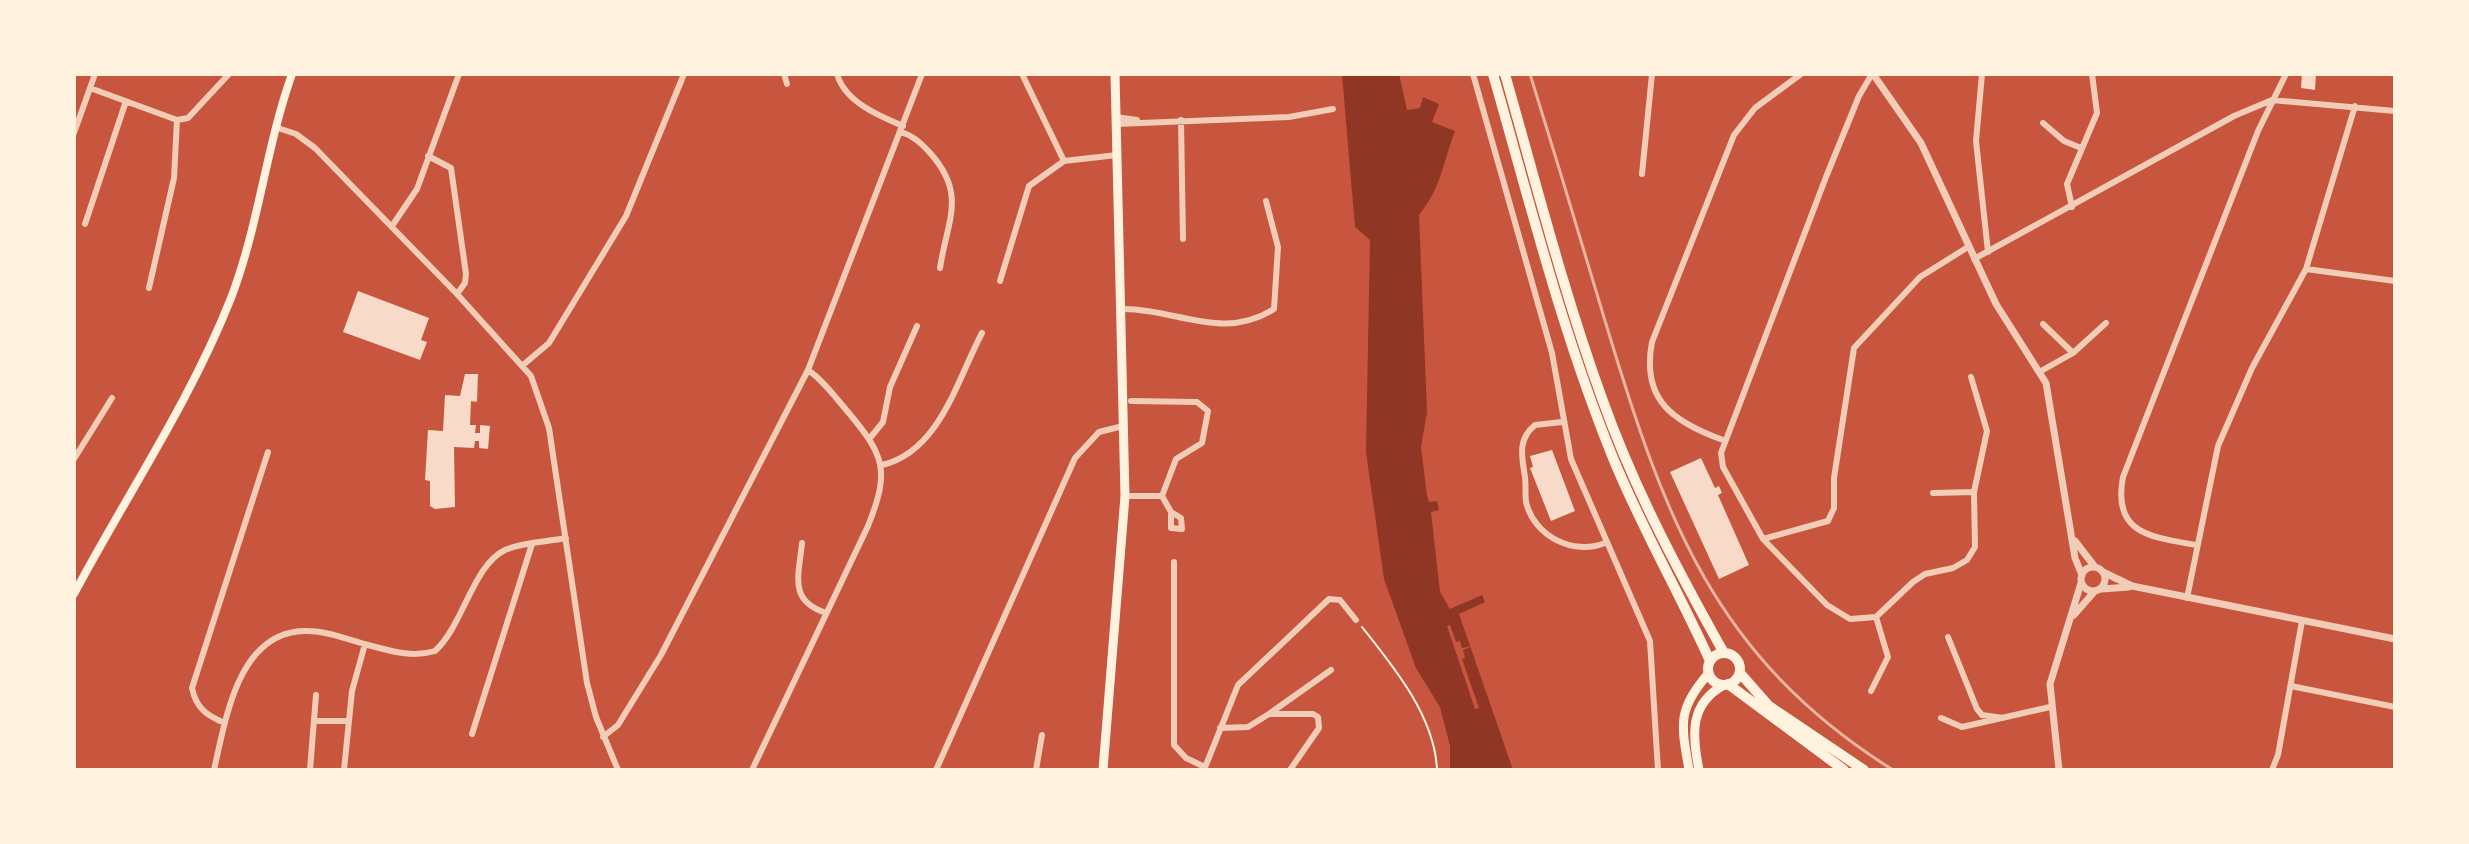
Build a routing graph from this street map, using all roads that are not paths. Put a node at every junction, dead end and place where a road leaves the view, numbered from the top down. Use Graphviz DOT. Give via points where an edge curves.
graph roads {
  1 [pos="95,74"];
  2 [pos="229,74"];
  3 [pos="292,74"];
  4 [pos="459,74"];
  5 [pos="684,74"];
  6 [pos="784,74"];
  7 [pos="837,74"];
  8 [pos="922,74"];
  9 [pos="1022,74"];
  10 [pos="1115,74"];
  11 [pos="1473,74"];
  12 [pos="1493,74"];
  13 [pos="1505,74"];
  14 [pos="1652,74"];
  15 [pos="1801,74"];
  16 [pos="1872,74"];
  17 [pos="1982,74"];
  18 [pos="2092,74"];
  19 [pos="2286,74"];
  20 [pos="787,84"];
  21 [pos="90,88"];
  22 [pos="2272,100"];
  23 [pos="126,101"];
  24 [pos="2355,106"];
  25 [pos="1333,109"];
  26 [pos="2395,111"];
  27 [pos="177,120"];
  28 [pos="1116,120"];
  29 [pos="1181,120"];
  30 [pos="76,122"];
  31 [pos="2043,123"];
  32 [pos="278,128"];
  33 [pos="902,129"];
  34 [pos="74,133"];
  35 [pos="2081,148"];
  36 [pos="1117,155"];
  37 [pos="428,156"];
  38 [pos="1064,161"];
  39 [pos="1642,174"];
  40 [pos="1266,201"];
  41 [pos="2072,207"];
  42 [pos="85,224"];
  43 [pos="392,226"];
  44 [pos="1183,239"];
  45 [pos="1968,247"];
  46 [pos="1988,252"];
  47 [pos="1974,259"];
  48 [pos="940,268"];
  49 [pos="2306,269"];
  50 [pos="1000,281"];
  51 [pos="2395,281"];
  52 [pos="149,288"];
  53 [pos="457,294"];
  54 [pos="1120,309"];
  55 [pos="2106,323"];
  56 [pos="2043,324"];
  57 [pos="917,326"];
  58 [pos="982,333"];
  59 [pos="2073,353"];
  60 [pos="523,365"];
  61 [pos="808,370"];
  62 [pos="2041,371"];
  63 [pos="1971,377"];
  64 [pos="112,398"];
  65 [pos="1131,401"];
  66 [pos="1562,422"];
  67 [pos="1123,426"];
  68 [pos="870,438"];
  69 [pos="1723,440"];
  70 [pos="268,452"];
  71 [pos="74,459"];
  72 [pos="882,465"];
  73 [pos="1974,492"];
  74 [pos="1933,493"];
  75 [pos="1125,496"];
  76 [pos="1162,496"];
  77 [pos="1171,512"];
  78 [pos="566,538"];
  79 [pos="1763,539"];
  80 [pos="2075,541"];
  81 [pos="802,543"];
  82 [pos="1605,543"];
  83 [pos="532,544"];
  84 [pos="2196,545"];
  85 [pos="1174,562"];
  86 [pos="2095,567"];
  87 [pos="2103,572"];
  88 [pos="2081,579"];
  89 [pos="2132,586"];
  90 [pos="2098,590"];
  91 [pos="74,594"];
  92 [pos="2187,598"];
  93 [pos="826,613"];
  94 [pos="1876,617"];
  95 [pos="2072,617"];
  96 [pos="1356,620"];
  97 [pos="2302,621"];
  98 [pos="1948,637"];
  99 [pos="2395,639"];
  100 [pos="365,644"];
  101 [pos="1724,653"];
  102 [pos="1710,661"];
  103 [pos="1331,670"];
  104 [pos="1709,673"];
  105 [pos="1740,673"];
  106 [pos="1726,684"];
  107 [pos="2291,686"];
  108 [pos="1871,691"];
  109 [pos="316,695"];
  110 [pos="2050,707"];
  111 [pos="2395,707"];
  112 [pos="1269,714"];
  113 [pos="1941,718"];
  114 [pos="2003,718"];
  115 [pos="315,721"];
  116 [pos="349,721"];
  117 [pos="225,723"];
  118 [pos="1220,728"];
  119 [pos="472,734"];
  120 [pos="1042,735"];
  121 [pos="603,737"];
  122 [pos="1205,768"];
  123 [pos="214,770"];
  124 [pos="310,770"];
  125 [pos="344,770"];
  126 [pos="618,770"];
  127 [pos="752,770"];
  128 [pos="936,770"];
  129 [pos="1036,770"];
  130 [pos="1103,770"];
  131 [pos="1290,770"];
  132 [pos="1658,770"];
  133 [pos="1689,770"];
  134 [pos="1699,770"];
  135 [pos="1844,770"];
  136 [pos="1864,770"];
  137 [pos="2059,770"];
  138 [pos="2272,770"];
  1 -- 21 [label="street"];
  2 -- 27 [label="street" via="188,118"];
  3 -- 32 [label="main road"];
  4 -- 37 [label="street"];
  5 -- 60 [label="street" via="626,216 549,343"];
  6 -- 20 [label="street"];
  7 -- 33 [label="street" via="856,100"];
  8 -- 33 [label="street"];
  9 -- 38 [label="street"];
  10 -- 28 [label="main road"];
  11 -- 66 [label="street" via="1552,353"];
  12 -- 102 [label="highway" via="1599,422"];
  13 -- 101 [label="highway" via="1606,411 1657,527"];
  14 -- 39 [label="street"];
  15 -- 69 [label="street" via="1755,108 1734,135 1652,342 1650,373 1661,404"];
  16 -- 45 [label="street" via="1921,143"];
  16 -- 69 [label="street" via="1853,109"];
  17 -- 46 [label="street" via="1976,141"];
  18 -- 35 [label="street" via="2097,113"];
  19 -- 22 [label="street"];
  21 -- 23 [label="street"];
  21 -- 30 [label="street"];
  22 -- 24 [label="street"];
  22 -- 41 [label="street"];
  22 -- 84 [label="street" via="2120,492 2122,513 2142,533"];
  23 -- 27 [label="street"];
  23 -- 42 [label="street"];
  24 -- 26 [label="street"];
  24 -- 49 [label="street"];
  25 -- 29 [label="street" via="1289,117"];
  27 -- 52 [label="street" via="174,178"];
  28 -- 29 [label="street"];
  28 -- 36 [label="main road"];
  29 -- 44 [label="street"];
  30 -- 34 [label="street"];
  31 -- 35 [label="street"];
  32 -- 43 [label="street" via="315,148"];
  32 -- 91 [label="main road" via="248,247 219,325"];
  33 -- 48 [label="street" via="944,169 953,188"];
  33 -- 61 [label="street"];
  35 -- 41 [label="street" via="2067,184"];
  36 -- 38 [label="street"];
  36 -- 54 [label="main road"];
  37 -- 43 [label="street" via="409,206"];
  37 -- 53 [label="street" via="451,168 466,274"];
  38 -- 50 [label="street" via="1025,191"];
  40 -- 54 [label="street" via="1278,247 1274,309 1242,324 1225,325"];
  41 -- 46 [label="street"];
  43 -- 53 [label="street"];
  45 -- 47 [label="street"];
  45 -- 79 [label="street" via="1920,277 1854,348 1834,508 1828,521"];
  46 -- 47 [label="street"];
  47 -- 62 [label="street" via="1996,304"];
  49 -- 51 [label="street"];
  49 -- 84 [label="street" via="2252,368 2218,446"];
  53 -- 60 [label="street"];
  54 -- 67 [label="main road"];
  55 -- 59 [label="street"];
  56 -- 59 [label="street"];
  57 -- 68 [label="street" via="890,387 883,422"];
  58 -- 72 [label="street" via="944,413 910,454"];
  59 -- 62 [label="street"];
  60 -- 78 [label="street" via="549,428"];
  61 -- 68 [label="street"];
  61 -- 121 [label="street" via="661,655 618,725"];
  62 -- 80 [label="street"];
  63 -- 73 [label="street" via="1987,431"];
  64 -- 71 [label="street"];
  65 -- 76 [label="street" via="1197,402 1208,411 1202,443 1176,459"];
  66 -- 82 [label="street"];
  66 -- 82 [label="street" via="1538,424 1525,436 1520,454 1527,504 1538,526 1559,541 1587,548"];
  67 -- 75 [label="main road"];
  67 -- 128 [label="street" via="1099,432 1075,458"];
  68 -- 72 [label="street"];
  69 -- 79 [label="street" via="1723,467"];
  70 -- 117 [label="street" via="192,688 205,713"];
  72 -- 93 [label="street" via="877,505"];
  73 -- 74 [label="street"];
  73 -- 94 [label="street" via="1975,547 1967,560 1925,574"];
  75 -- 76 [label="street"];
  75 -- 130 [label="main road"];
  76 -- 77 [label="street"];
  78 -- 83 [label="street"];
  78 -- 121 [label="street" via="587,683"];
  79 -- 94 [label="street" via="1827,605 1850,619"];
  80 -- 86 [label="street"];
  80 -- 88 [label="street"];
  81 -- 93 [label="street" via="800,595 806,606"];
  82 -- 132 [label="street" via="1650,641"];
  83 -- 100 [label="street" via="506,550 491,562 435,651 407,655"];
  83 -- 119 [label="street"];
  84 -- 92 [label="street"];
  85 -- 122 [label="street" via="1174,745"];
  86 -- 87 [label="street"];
  86 -- 88 [label="street"];
  87 -- 89 [label="street"];
  87 -- 90 [label="street" via="2106,581"];
  88 -- 90 [label="street" via="2086,590"];
  88 -- 95 [label="street"];
  89 -- 90 [label="street"];
  89 -- 92 [label="street"];
  90 -- 95 [label="street"];
  92 -- 97 [label="street"];
  93 -- 127 [label="street"];
  94 -- 108 [label="street" via="1888,657"];
  95 -- 110 [label="street" via="2050,684"];
  96 -- 118 [label="street" via="1333,598 1309,614 1238,685"];
  97 -- 99 [label="street"];
  97 -- 107 [label="street"];
  98 -- 114 [label="street" via="1977,709 1982,715"];
  100 -- 116 [label="street"];
  100 -- 117 [label="street" via="310,631 266,642 246,668"];
  101 -- 102 [label="highway"];
  101 -- 105 [label="highway" via="1738,660"];
  102 -- 104 [label="highway"];
  103 -- 112 [label="street"];
  104 -- 106 [label="highway"];
  104 -- 133 [label="main road" via="1692,692 1683,716"];
  105 -- 106 [label="highway"];
  105 -- 136 [label="highway" via="1769,706"];
  106 -- 134 [label="main road" via="1705,697 1694,721"];
  106 -- 135 [label="highway"];
  107 -- 111 [label="street"];
  107 -- 138 [label="street"];
  109 -- 115 [label="street"];
  110 -- 114 [label="street"];
  110 -- 137 [label="street"];
  112 -- 118 [label="street" via="1248,727"];
  112 -- 131 [label="street" via="1318,717 1314,739"];
  113 -- 114 [label="street" via="1962,727"];
  115 -- 116 [label="street"];
  115 -- 124 [label="street"];
  116 -- 125 [label="street"];
  117 -- 123 [label="street"];
  118 -- 122 [label="street"];
  120 -- 129 [label="street"];
  121 -- 126 [label="street"];
}
